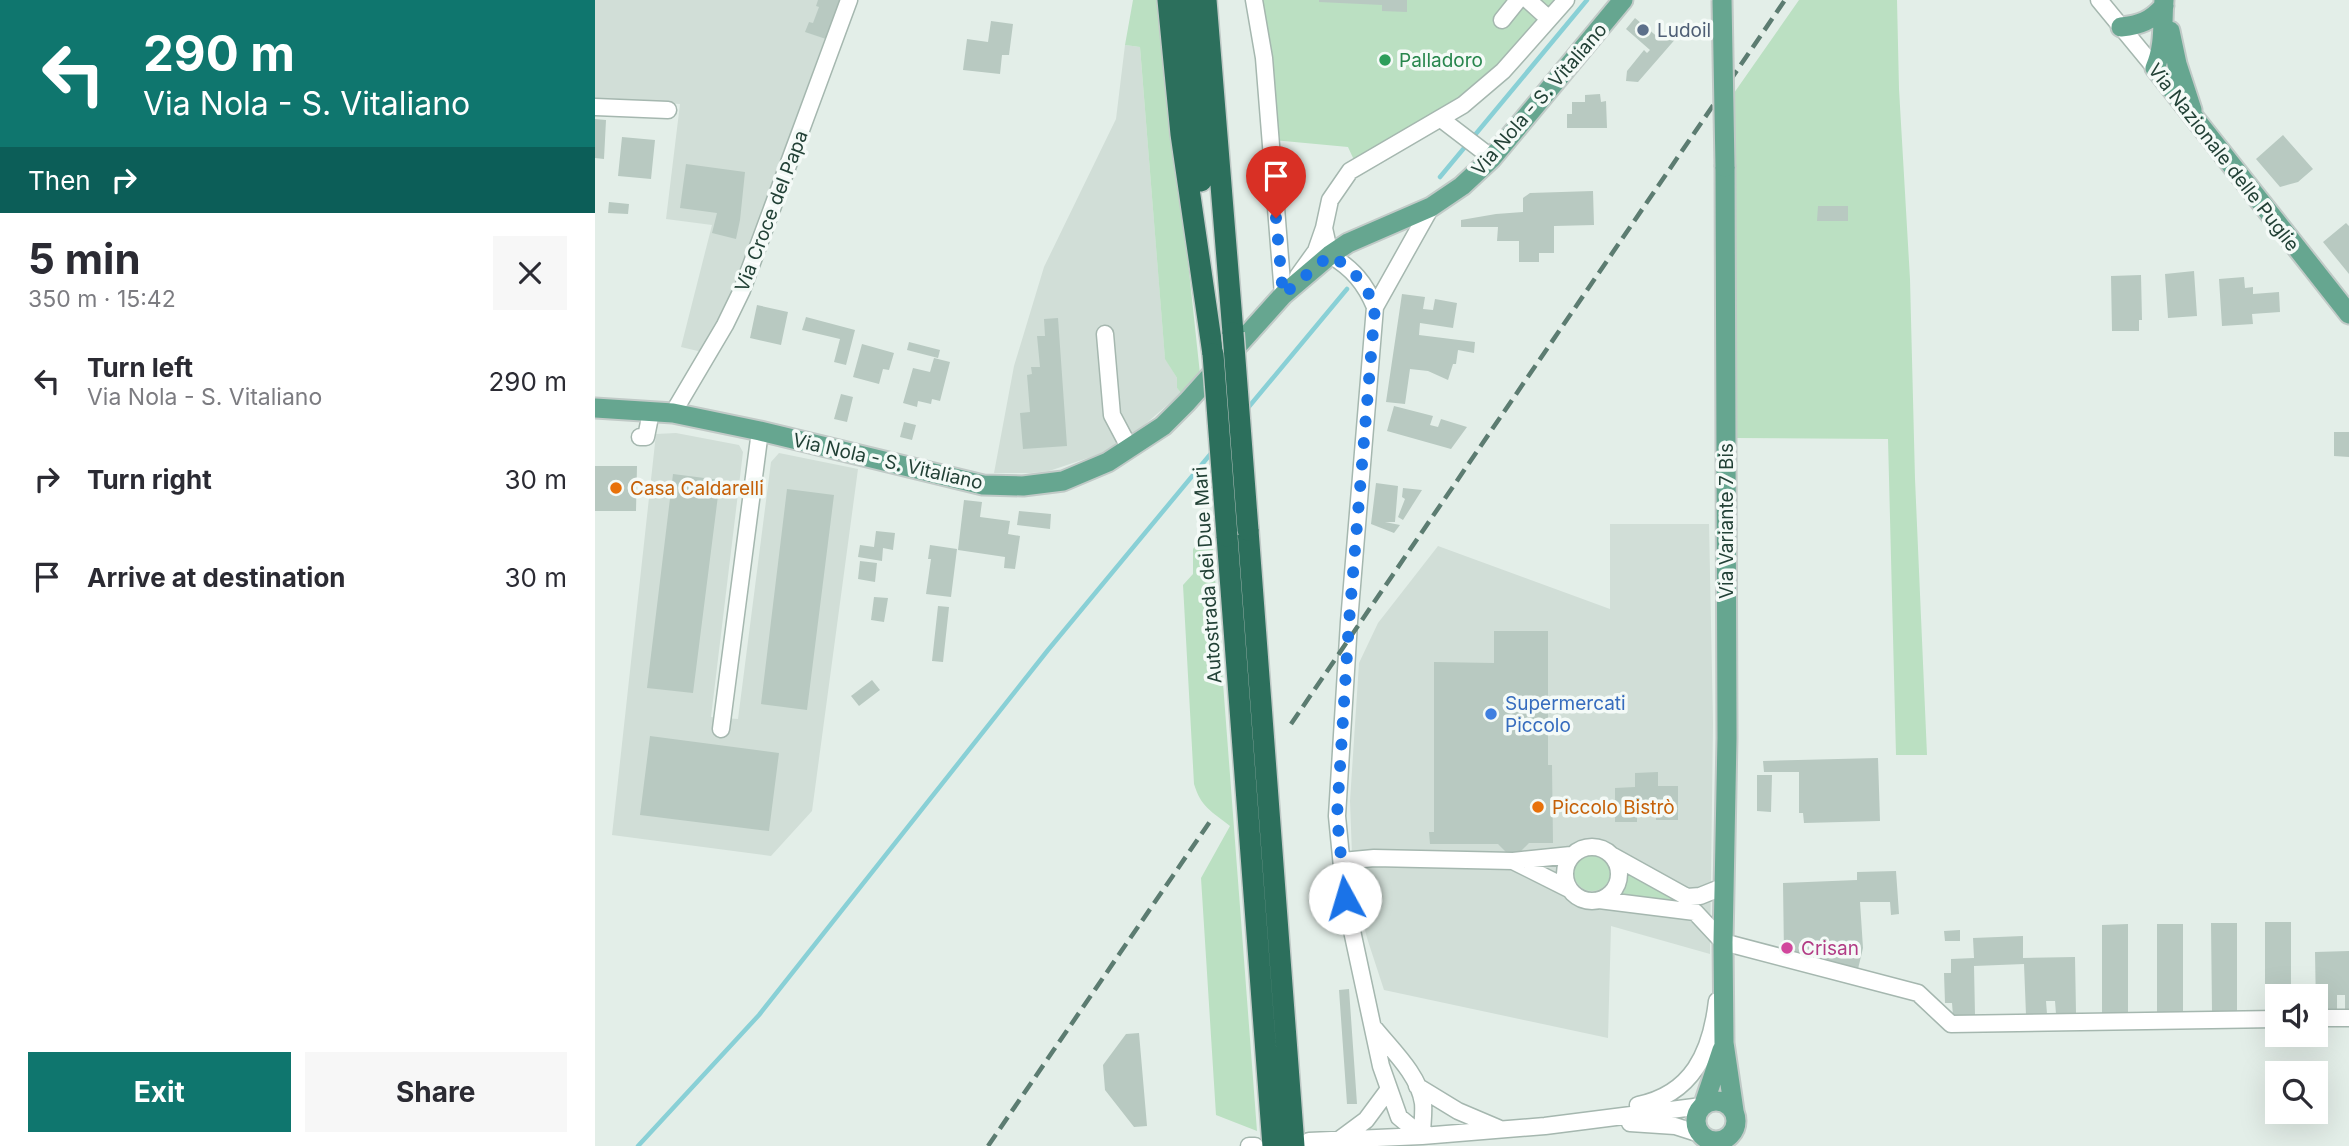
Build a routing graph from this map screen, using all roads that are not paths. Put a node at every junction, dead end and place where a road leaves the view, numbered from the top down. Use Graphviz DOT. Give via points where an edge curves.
graph roads {
  1 [pos="849,0"];
  2 [pos="1168,0"];
  3 [pos="1185,0"];
  4 [pos="1206,0"];
  5 [pos="1254,0"];
  6 [pos="1518,0"];
  7 [pos="1528,0"];
  8 [pos="1566,0"];
  9 [pos="1623,0"];
  10 [pos="1723,0"];
  11 [pos="2099,0"];
  12 [pos="2164,3"];
  13 [pos="1549,19"];
  14 [pos="1502,20"];
  15 [pos="2121,27"];
  16 [pos="2151,63"];
  17 [pos="595,107"];
  18 [pos="668,110"];
  19 [pos="1441,119"];
  20 [pos="2197,122"];
  21 [pos="1492,158"];
  22 [pos="1431,207"];
  23 [pos="1324,228"];
  24 [pos="1330,255"];
  25 [pos="1283,295"];
  26 [pos="1375,307"];
  27 [pos="2349,314"];
  28 [pos="1105,334"];
  29 [pos="1213,355"];
  30 [pos="595,408"];
  31 [pos="650,412"];
  32 [pos="673,414"];
  33 [pos="760,432"];
  34 [pos="640,437"];
  35 [pos="1130,449"];
  36 [pos="1238,533"];
  37 [pos="721,729"];
  38 [pos="1571,855"];
  39 [pos="1613,856"];
  40 [pos="1342,861"];
  41 [pos="1513,861"];
  42 [pos="1725,886"];
  43 [pos="1569,890"];
  44 [pos="1599,900"];
  45 [pos="1724,942"];
  46 [pos="1724,972"];
  47 [pos="2328,1018"];
  48 [pos="2349,1018"];
  49 [pos="2265,1019"];
  50 [pos="1371,1025"];
  51 [pos="1724,1042"];
  52 [pos="1417,1086"];
  53 [pos="1389,1089"];
  54 [pos="1703,1105"];
  55 [pos="1734,1111"];
  56 [pos="1585,1121"];
  57 [pos="1501,1129"];
  58 [pos="1422,1136"];
  59 [pos="1703,1139"];
  60 [pos="1339,1140"];
  61 [pos="1732,1140"];
  62 [pos="1301,1144"];
  63 [pos="1249,1146"];
  64 [pos="1255,1146"];
  65 [pos="1273,1146"];
  1 -- 32 [label="street, Via Croce del Papa" via="742,290"];
  2 -- 29 [label="highway" via="1181,134"];
  3 -- 29 [label="highway, Autostrada dei Due Mari"];
  4 -- 36 [label="highway, Autostrada dei Due Mari, bridge" via="1233,333"];
  5 -- 25 [label="street"];
  6 -- 14 [label="street"];
  7 -- 13 [label="street"];
  8 -- 13 [label="street"];
  9 -- 21 [label="main road, Via Nola - S. Vitaliano"];
  10 -- 42 [label="main road, Via Variante 7 Bis, bridge"];
  11 -- 15 [label="street, Via Nazionale delle Puglie"];
  12 -- 15 [label="main road" via="2154,18"];
  12 -- 16 [label="main road" via="2162,46"];
  12 -- 20 [label="main road" via="2177,64"];
  13 -- 19 [label="street" via="1503,71"];
  15 -- 16 [label="street, Via Nazionale delle Puglie"];
  16 -- 20 [label="main road, Via Nazionale delle Puglie"];
  17 -- 18 [label="street"];
  19 -- 21 [label="street"];
  19 -- 23 [label="street" via="1350,171 1330,200"];
  20 -- 27 [label="main road, Via Nazionale delle Puglie"];
  21 -- 22 [label="main road, Via Nola - S. Vitaliano"];
  22 -- 24 [label="main road, Via Nola - S. Vitaliano"];
  22 -- 26 [label="street"];
  23 -- 24 [label="street"];
  23 -- 25 [label="street" via="1307,266"];
  24 -- 25 [label="main road, Via Nola - S. Vitaliano"];
  24 -- 26 [label="street" via="1357,274"];
  25 -- 35 [label="main road, Via Nola - S. Vitaliano" via="1187,402"];
  26 -- 40 [label="street" via="1337,816"];
  28 -- 35 [label="street" via="1112,415"];
  29 -- 36 [label="highway, Autostrada dei Due Mari, bridge"];
  30 -- 31 [label="main road, Via Nola - S. Vitaliano"];
  31 -- 32 [label="main road, Via Nola - S. Vitaliano"];
  31 -- 34 [label="street" via="646,437"];
  32 -- 33 [label="main road, Via Nola - S. Vitaliano"];
  33 -- 35 [label="main road, Via Nola - S. Vitaliano" via="983,485 1063,481"];
  33 -- 37 [label="street"];
  36 -- 62 [label="highway, Autostrada dei Due Mari"];
  36 -- 65 [label="highway, Autostrada dei Due Mari"];
  38 -- 39 [label="street" via="1588,847"];
  38 -- 41 [label="street"];
  38 -- 43 [label="street" via="1564,872"];
  39 -- 42 [label="street" via="1687,897"];
  39 -- 44 [label="street" via="1617,883"];
  40 -- 41 [label="street"];
  40 -- 50 [label="street"];
  41 -- 43 [label="street"];
  42 -- 45 [label="main road, Via Variante 7 Bis"];
  43 -- 44 [label="street" via="1583,899"];
  44 -- 45 [label="street" via="1689,909"];
  45 -- 46 [label="main road, Via Variante 7 Bis"];
  45 -- 49 [label="street" via="1918,993 1951,1024"];
  46 -- 51 [label="main road, Via Variante 7 Bis"];
  46 -- 56 [label="street" via="1708,1042 1688,1079 1657,1101 1597,1114"];
  47 -- 48 [label="street"];
  50 -- 52 [label="street"];
  50 -- 53 [label="street"];
  51 -- 54 [label="main road, Via Variante 7 Bis"];
  51 -- 55 [label="main road, Via Variante 7 Bis"];
  52 -- 57 [label="street" via="1458,1111"];
  52 -- 58 [label="street" via="1423,1105"];
  53 -- 58 [label="street" via="1399,1117"];
  53 -- 60 [label="street" via="1366,1120"];
  54 -- 55 [label="main road" via="1724,1102"];
  54 -- 56 [label="street"];
  54 -- 59 [label="main road" via="1696,1116"];
  55 -- 61 [label="main road"];
  56 -- 57 [label="street"];
  56 -- 59 [label="street" via="1675,1126"];
  57 -- 58 [label="street"];
  58 -- 60 [label="street"];
  59 -- 61 [label="main road"];
  60 -- 62 [label="street"];
  63 -- 64 [label="street"];
}
